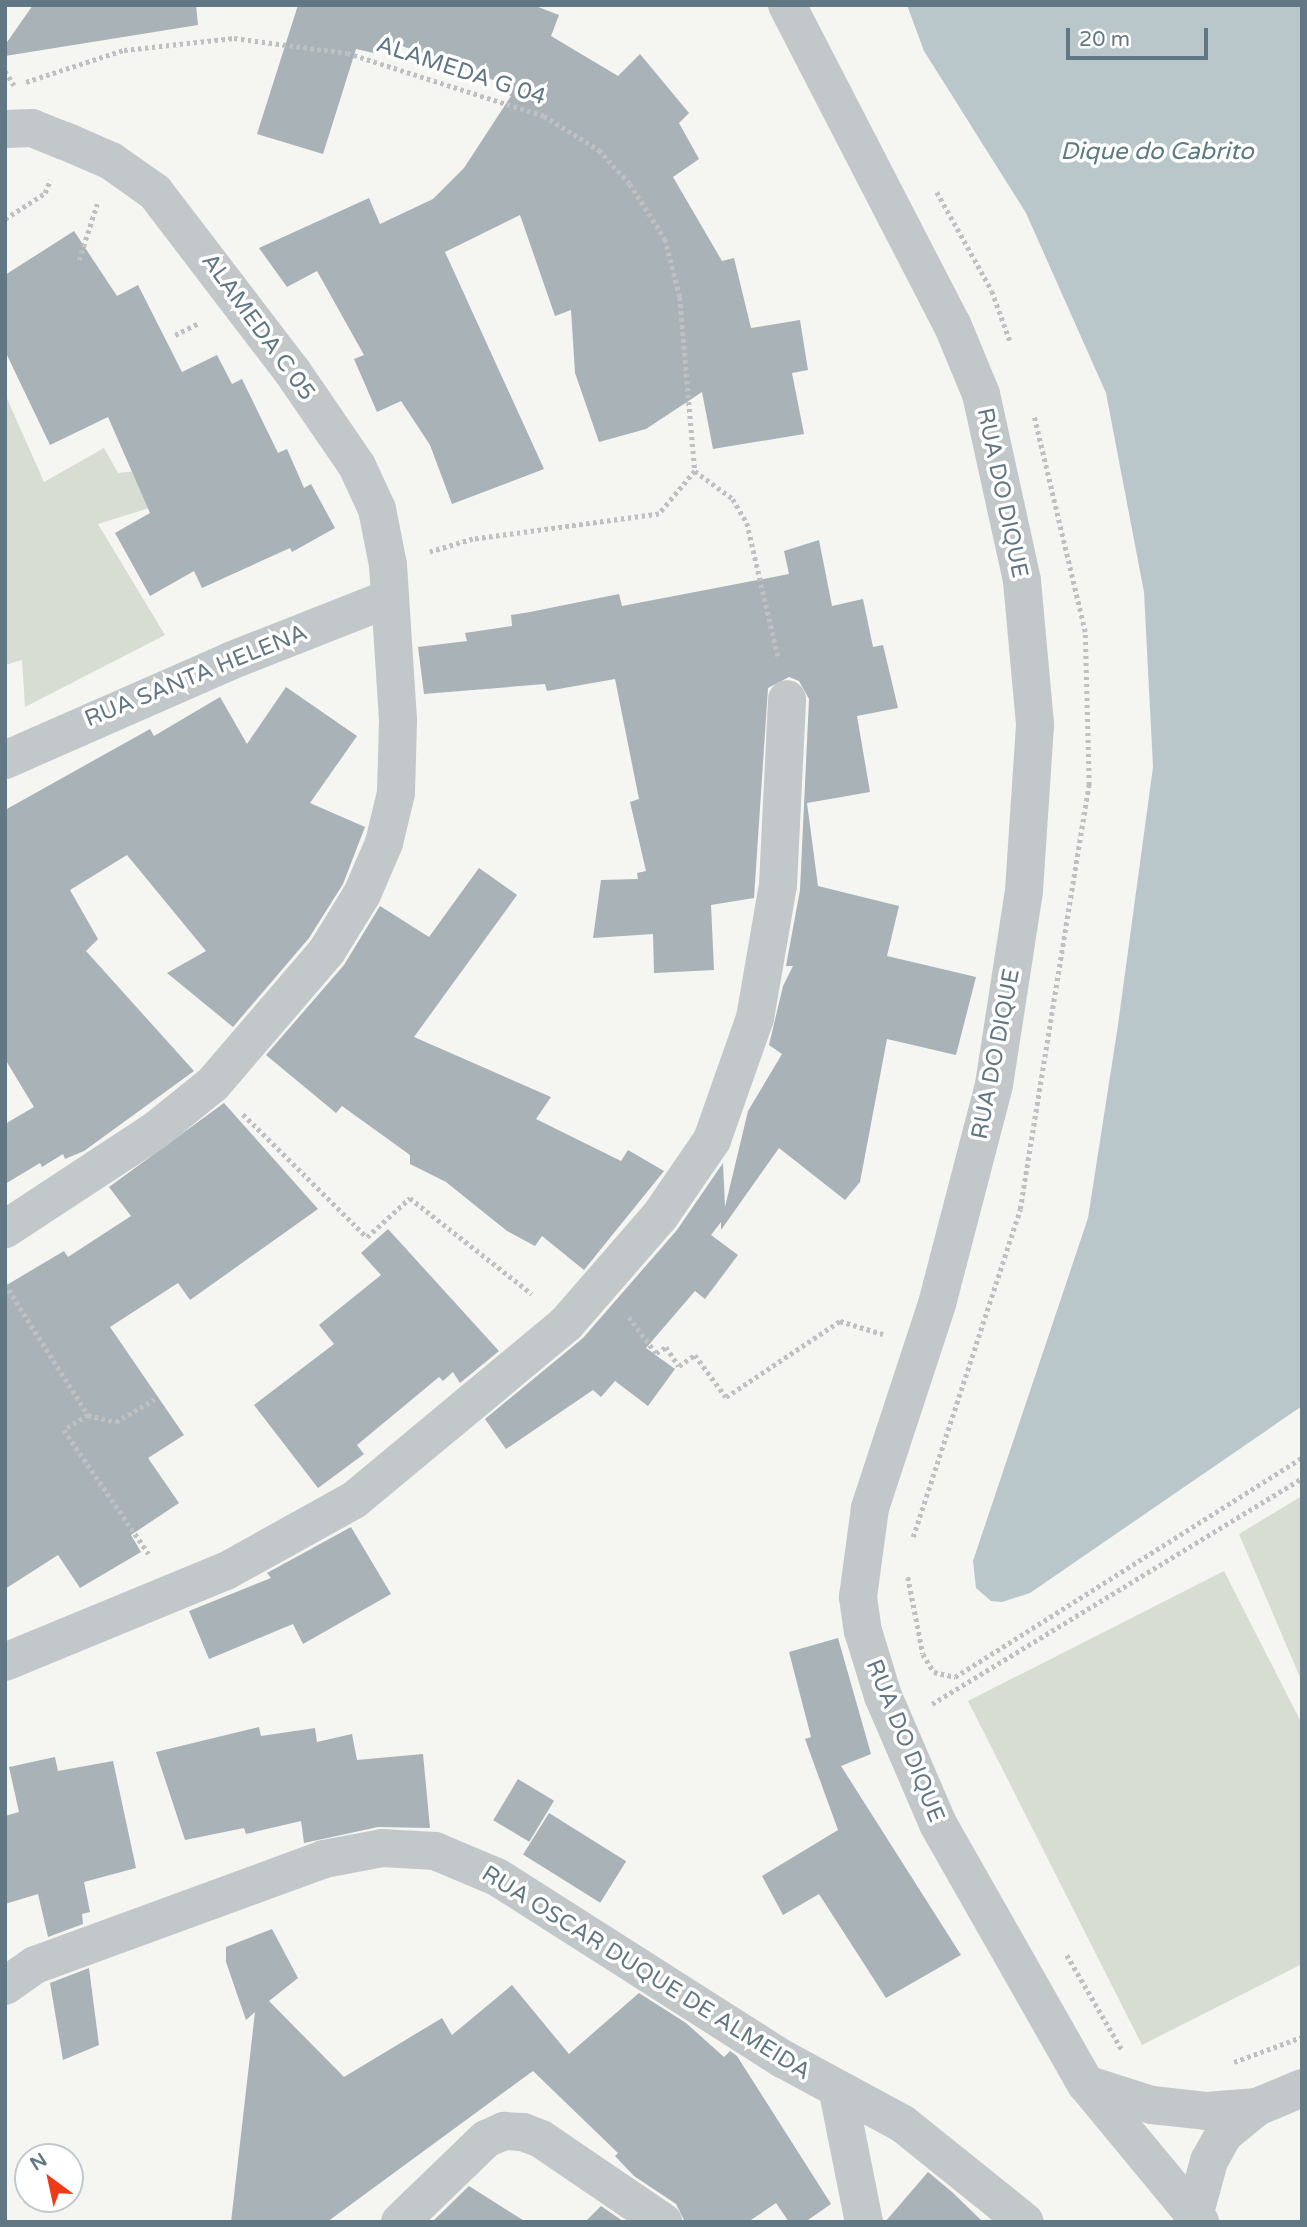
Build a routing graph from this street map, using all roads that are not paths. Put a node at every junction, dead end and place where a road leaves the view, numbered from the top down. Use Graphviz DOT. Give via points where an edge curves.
graph roads {
  1 [pos="787,5"];
  2 [pos="18,129"];
  3 [pos="390,598"];
  4 [pos="787,699"];
  5 [pos="5,760"];
  6 [pos="5,1229"];
  7 [pos="5,1662"];
  8 [pos="15,1973"];
  9 [pos="1086,2084"];
  10 [pos="1302,2088"];
  11 [pos="838,2092"];
  12 [pos="1257,2108"];
  13 [pos="1197,2219"];
  14 [pos="400,2222"];
  15 [pos="663,2222"];
  16 [pos="864,2222"];
  17 [pos="1025,2222"];
  1 -- 9 [label="street, RUA DO DIQUE" via="952,324 981,394 1022,581 1035,725 1024,891 994,1085 937,1304 870,1508 860,1560 860,1608 871,1665 938,1824"];
  2 -- 3 [label="street, ALAMEDA C 05" via="111,161 171,209 358,466 377,509"];
  3 -- 5 [label="street, RUA SANTA HELENA" via="79,724"];
  3 -- 6 [label="street, ALAMEDA C 05" via="398,721 396,793 384,844 362,894 327,951 213,1084 156,1130"];
  4 -- 7 [label="street" via="779,885 755,1018 712,1140 660,1216 566,1324 354,1500 216,1576"];
  8 -- 11 [label="street, RUA OSCAR DUQUE DE ALMEIDA" via="324,1859 411,1847 444,1854 497,1877"];
  9 -- 12 [label="street" via="1124,2098 1177,2108"];
  9 -- 13 [label="street, RUA DO DIQUE"];
  10 -- 12 [label="street"];
  11 -- 16 [label="street"];
  11 -- 17 [label="street, RUA OSCAR DUQUE DE ALMEIDA" via="903,2124"];
  12 -- 13 [label="street" via="1224,2134 1209,2161"];
  14 -- 15 [label="street" via="486,2139 504,2132 523,2132 541,2139"];
}
